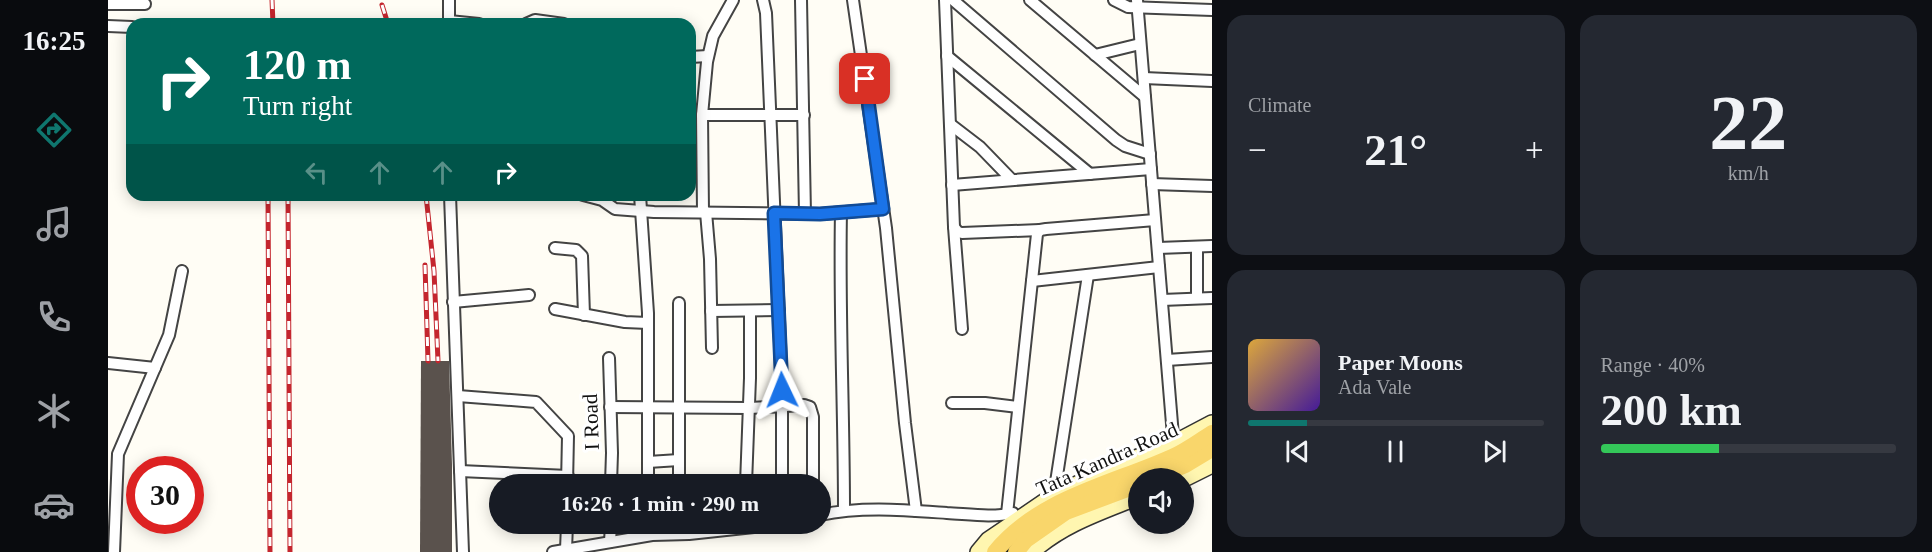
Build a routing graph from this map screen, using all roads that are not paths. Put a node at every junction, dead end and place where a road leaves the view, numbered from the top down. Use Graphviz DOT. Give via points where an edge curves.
graph roads {
  1 [pos="449,0"];
  2 [pos="733,0"];
  3 [pos="763,0"];
  4 [pos="801,0"];
  5 [pos="853,0"];
  6 [pos="945,0"];
  7 [pos="953,0"];
  8 [pos="1030,0"];
  9 [pos="1114,0"];
  10 [pos="108,4"];
  11 [pos="145,4"];
  12 [pos="1137,4"];
  13 [pos="1212,10"];
  14 [pos="449,18"];
  15 [pos="108,26"];
  16 [pos="126,27"];
  17 [pos="1140,44"];
  18 [pos="1095,55"];
  19 [pos="708,56"];
  20 [pos="947,56"];
  21 [pos="696,57"];
  22 [pos="1144,78"];
  23 [pos="1212,81"];
  24 [pos="1145,97"];
  25 [pos="804,115"];
  26 [pos="702,116"];
  27 [pos="769,116"];
  28 [pos="950,124"];
  29 [pos="1150,154"];
  30 [pos="1151,169"];
  31 [pos="1090,174"];
  32 [pos="1011,180"];
  33 [pos="1152,184"];
  34 [pos="952,185"];
  35 [pos="1212,186"];
  36 [pos="450,201"];
  37 [pos="603,201"];
  38 [pos="640,201"];
  39 [pos="883,209"];
  40 [pos="640,211"];
  41 [pos="704,212"];
  42 [pos="841,212"];
  43 [pos="774,213"];
  44 [pos="805,214"];
  45 [pos="1155,220"];
  46 [pos="954,227"];
  47 [pos="1040,230"];
  48 [pos="1212,246"];
  49 [pos="1197,247"];
  50 [pos="555,248"];
  51 [pos="1158,248"];
  52 [pos="1159,267"];
  53 [pos="182,271"];
  54 [pos="1088,275"];
  55 [pos="1032,281"];
  56 [pos="529,295"];
  57 [pos="1197,298"];
  58 [pos="1212,298"];
  59 [pos="1162,300"];
  60 [pos="453,302"];
  61 [pos="679,303"];
  62 [pos="555,309"];
  63 [pos="779,310"];
  64 [pos="711,311"];
  65 [pos="750,312"];
  66 [pos="584,315"];
  67 [pos="648,322"];
  68 [pos="962,329"];
  69 [pos="712,348"];
  70 [pos="1212,357"];
  71 [pos="609,358"];
  72 [pos="1167,360"];
  73 [pos="108,363"];
  74 [pos="155,368"];
  75 [pos="458,396"];
  76 [pos="952,404"];
  77 [pos="648,406"];
  78 [pos="679,406"];
  79 [pos="781,406"];
  80 [pos="1018,406"];
  81 [pos="610,407"];
  82 [pos="749,408"];
  83 [pos="1212,423"];
  84 [pos="1212,433"];
  85 [pos="108,444"];
  86 [pos="121,445"];
  87 [pos="1212,449"];
  88 [pos="679,460"];
  89 [pos="1179,461"];
  90 [pos="648,462"];
  91 [pos="1210,468"];
  92 [pos="460,471"];
  93 [pos="496,474"];
  94 [pos="568,474"];
  95 [pos="611,474"];
  96 [pos="648,474"];
  97 [pos="679,474"];
  98 [pos="746,474"];
  99 [pos="782,474"];
  100 [pos="813,474"];
  101 [pos="1128,489"];
  102 [pos="1058,498"];
  103 [pos="1128,501"];
  104 [pos="1032,509"];
  105 [pos="844,510"];
  106 [pos="916,511"];
  107 [pos="831,513"];
  108 [pos="1007,514"];
  109 [pos="564,534"];
  110 [pos="610,534"];
  111 [pos="657,534"];
  112 [pos="648,536"];
  113 [pos="610,542"];
  114 [pos="560,551"];
  115 [pos="114,552"];
  116 [pos="463,552"];
  117 [pos="978,552"];
  118 [pos="995,552"];
  119 [pos="1016,552"];
  120 [pos="1032,552"];
  1 -- 14 [label="street"];
  2 -- 19 [label="street" via="713,36"];
  3 -- 27 [label="street"];
  4 -- 25 [label="street"];
  5 -- 39 [label="street"];
  6 -- 20 [label="street"];
  7 -- 29 [label="street" via="1116,140"];
  8 -- 18 [label="street"];
  9 -- 12 [label="street" via="1123,6"];
  10 -- 11 [label="street"];
  12 -- 13 [label="street"];
  12 -- 17 [label="street"];
  15 -- 16 [label="street"];
  17 -- 18 [label="street"];
  17 -- 22 [label="street"];
  18 -- 24 [label="street"];
  19 -- 21 [label="street"];
  19 -- 26 [label="street"];
  20 -- 28 [label="street"];
  20 -- 31 [label="street"];
  22 -- 23 [label="street"];
  22 -- 24 [label="street"];
  24 -- 29 [label="street"];
  25 -- 27 [label="street"];
  25 -- 44 [label="street"];
  26 -- 27 [label="street"];
  26 -- 41 [label="street"];
  27 -- 43 [label="street"];
  28 -- 32 [label="street" via="980,147"];
  28 -- 34 [label="street"];
  29 -- 30 [label="street"];
  30 -- 31 [label="street"];
  30 -- 33 [label="street"];
  31 -- 32 [label="street"];
  32 -- 34 [label="street"];
  33 -- 35 [label="street"];
  33 -- 45 [label="street"];
  34 -- 46 [label="street"];
  36 -- 60 [label="street"];
  37 -- 40 [label="street" via="615,209"];
  38 -- 40 [label="street"];
  39 -- 42 [label="street"];
  39 -- 106 [label="street"];
  40 -- 41 [label="street"];
  40 -- 67 [label="street"];
  41 -- 43 [label="street"];
  41 -- 64 [label="street"];
  42 -- 44 [label="street"];
  42 -- 105 [label="street"];
  43 -- 44 [label="street"];
  43 -- 63 [label="street"];
  45 -- 47 [label="street"];
  45 -- 51 [label="street"];
  46 -- 47 [label="street" via="962,233"];
  46 -- 68 [label="street"];
  47 -- 55 [label="street"];
  48 -- 49 [label="street"];
  49 -- 51 [label="street"];
  49 -- 57 [label="street"];
  50 -- 66 [label="street" via="576,250 582,256"];
  51 -- 52 [label="street"];
  52 -- 54 [label="street"];
  52 -- 59 [label="street"];
  53 -- 74 [label="street" via="169,335"];
  54 -- 55 [label="street"];
  54 -- 102 [label="street"];
  55 -- 80 [label="street"];
  56 -- 60 [label="street"];
  57 -- 58 [label="street"];
  57 -- 59 [label="street"];
  59 -- 72 [label="street"];
  60 -- 75 [label="street"];
  61 -- 78 [label="street"];
  62 -- 66 [label="street"];
  63 -- 65 [label="street"];
  63 -- 79 [label="street"];
  64 -- 65 [label="street"];
  64 -- 69 [label="street"];
  65 -- 82 [label="street"];
  66 -- 67 [label="street"];
  67 -- 77 [label="street"];
  70 -- 72 [label="street"];
  71 -- 81 [label="street, I Road"];
  72 -- 89 [label="street"];
  73 -- 74 [label="street"];
  74 -- 86 [label="street"];
  75 -- 92 [label="street"];
  75 -- 94 [label="street" via="536,402 568,436"];
  76 -- 80 [label="street"];
  77 -- 78 [label="street"];
  77 -- 81 [label="street"];
  77 -- 90 [label="street"];
  78 -- 82 [label="street"];
  78 -- 88 [label="street"];
  79 -- 82 [label="street"];
  79 -- 99 [label="street"];
  79 -- 100 [label="street" via="804,405 812,410"];
  80 -- 108 [label="street"];
  81 -- 95 [label="street, I Road"];
  82 -- 98 [label="street"];
  83 -- 89 [label="street"];
  84 -- 89 [label="main road, Tata Kandra Road"];
  85 -- 86 [label="street"];
  86 -- 115 [label="street"];
  87 -- 89 [label="main road, Tata Kandra Road"];
  88 -- 90 [label="street"];
  88 -- 97 [label="street"];
  89 -- 91 [label="street"];
  89 -- 102 [label="main road, Tata Kandra Road"];
  90 -- 96 [label="street"];
  92 -- 93 [label="street"];
  92 -- 116 [label="street"];
  101 -- 119 [label="main road, Tata Kandra Road" via="1066,512 1026,540"];
  102 -- 104 [label="street"];
  102 -- 118 [label="main road, Tata Kandra Road"];
  103 -- 120 [label="street" via="1070,524"];
  104 -- 108 [label="street"];
  104 -- 117 [label="street" via="988,540"];
  105 -- 106 [label="street"];
  105 -- 107 [label="street"];
  106 -- 108 [label="street"];
  109 -- 114 [label="street"];
  110 -- 113 [label="street"];
  111 -- 112 [label="street"];
  112 -- 113 [label="street"];
  113 -- 114 [label="street"];
}
